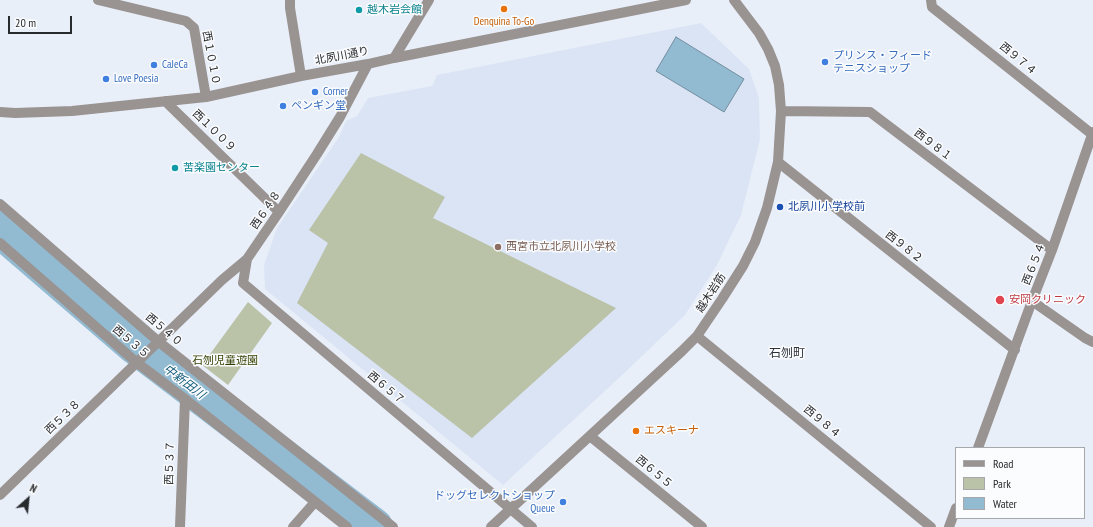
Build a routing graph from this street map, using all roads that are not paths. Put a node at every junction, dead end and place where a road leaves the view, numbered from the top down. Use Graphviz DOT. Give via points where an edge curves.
graph roads {
  1 [pos="98,0"];
  2 [pos="290,0"];
  3 [pos="429,0"];
  4 [pos="686,0"];
  5 [pos="734,0"];
  6 [pos="931,0"];
  7 [pos="394,58"];
  8 [pos="368,64"];
  9 [pos="301,76"];
  10 [pos="206,96"];
  11 [pos="165,101"];
  12 [pos="781,111"];
  13 [pos="0,112"];
  14 [pos="1093,134"];
  15 [pos="778,162"];
  16 [pos="0,204"];
  17 [pos="279,212"];
  18 [pos="0,243"];
  19 [pos="1052,250"];
  20 [pos="247,259"];
  21 [pos="1032,301"];
  22 [pos="697,336"];
  23 [pos="1093,342"];
  24 [pos="157,344"];
  25 [pos="1015,350"];
  26 [pos="139,360"];
  27 [pos="185,399"];
  28 [pos="590,436"];
  29 [pos="978,447"];
  30 [pos="0,496"];
  31 [pos="315,502"];
  32 [pos="510,508"];
  33 [pos="955,511"];
  34 [pos="180,527"];
  35 [pos="293,527"];
  36 [pos="347,527"];
  37 [pos="393,527"];
  38 [pos="491,527"];
  39 [pos="532,527"];
  40 [pos="702,527"];
  41 [pos="932,527"];
  42 [pos="949,527"];
  1 -- 10 [label="street, 西１０１０" via="186,21 194,28"];
  2 -- 9 [label="street"];
  3 -- 7 [label="street"];
  4 -- 7 [label="street, 北夙川通り"];
  5 -- 12 [label="street, 越木岩筋" via="759,33 776,66"];
  6 -- 14 [label="street, 西９７４" via="932,7"];
  7 -- 8 [label="street, 北夙川通り"];
  8 -- 9 [label="street, 北夙川通り"];
  8 -- 17 [label="street, 西６４８" via="340,117"];
  9 -- 10 [label="street, 北夙川通り"];
  10 -- 11 [label="street, 北夙川通り"];
  11 -- 13 [label="street, 北夙川通り" via="72,111"];
  11 -- 17 [label="street, 西１００９"];
  12 -- 15 [label="street, 越木岩筋"];
  12 -- 19 [label="street, 西９８１" via="870,112"];
  14 -- 19 [label="street, 西６５４"];
  15 -- 22 [label="street, 越木岩筋" via="767,208 755,242 743,266"];
  15 -- 25 [label="street, 西９８２"];
  16 -- 24 [label="street, 西５４０"];
  17 -- 20 [label="street, 西６４８"];
  18 -- 26 [label="street, 西５３５"];
  19 -- 21 [label="street, 西６５４"];
  20 -- 24 [label="street, 西６４８"];
  20 -- 32 [label="street, 西６５７" via="243,282"];
  21 -- 23 [label="street"];
  21 -- 25 [label="street, 西６５４"];
  22 -- 28 [label="street, 越木岩筋"];
  22 -- 41 [label="street, 西９８４"];
  24 -- 26 [label="street, 西５３８"];
  24 -- 37 [label="street, 西５４０"];
  25 -- 29 [label="street, 西６５４"];
  26 -- 27 [label="street, 西５３５"];
  26 -- 30 [label="street, 西５３８"];
  27 -- 31 [label="street, 西５３５"];
  27 -- 34 [label="street, 西５３７"];
  28 -- 32 [label="street, 越木岩筋"];
  28 -- 40 [label="street, 西６５５"];
  31 -- 35 [label="street"];
  31 -- 36 [label="street, 西５３５"];
  32 -- 38 [label="street, 越木岩筋"];
  32 -- 39 [label="street, 西６５７"];
  33 -- 42 [label="street"];
}
